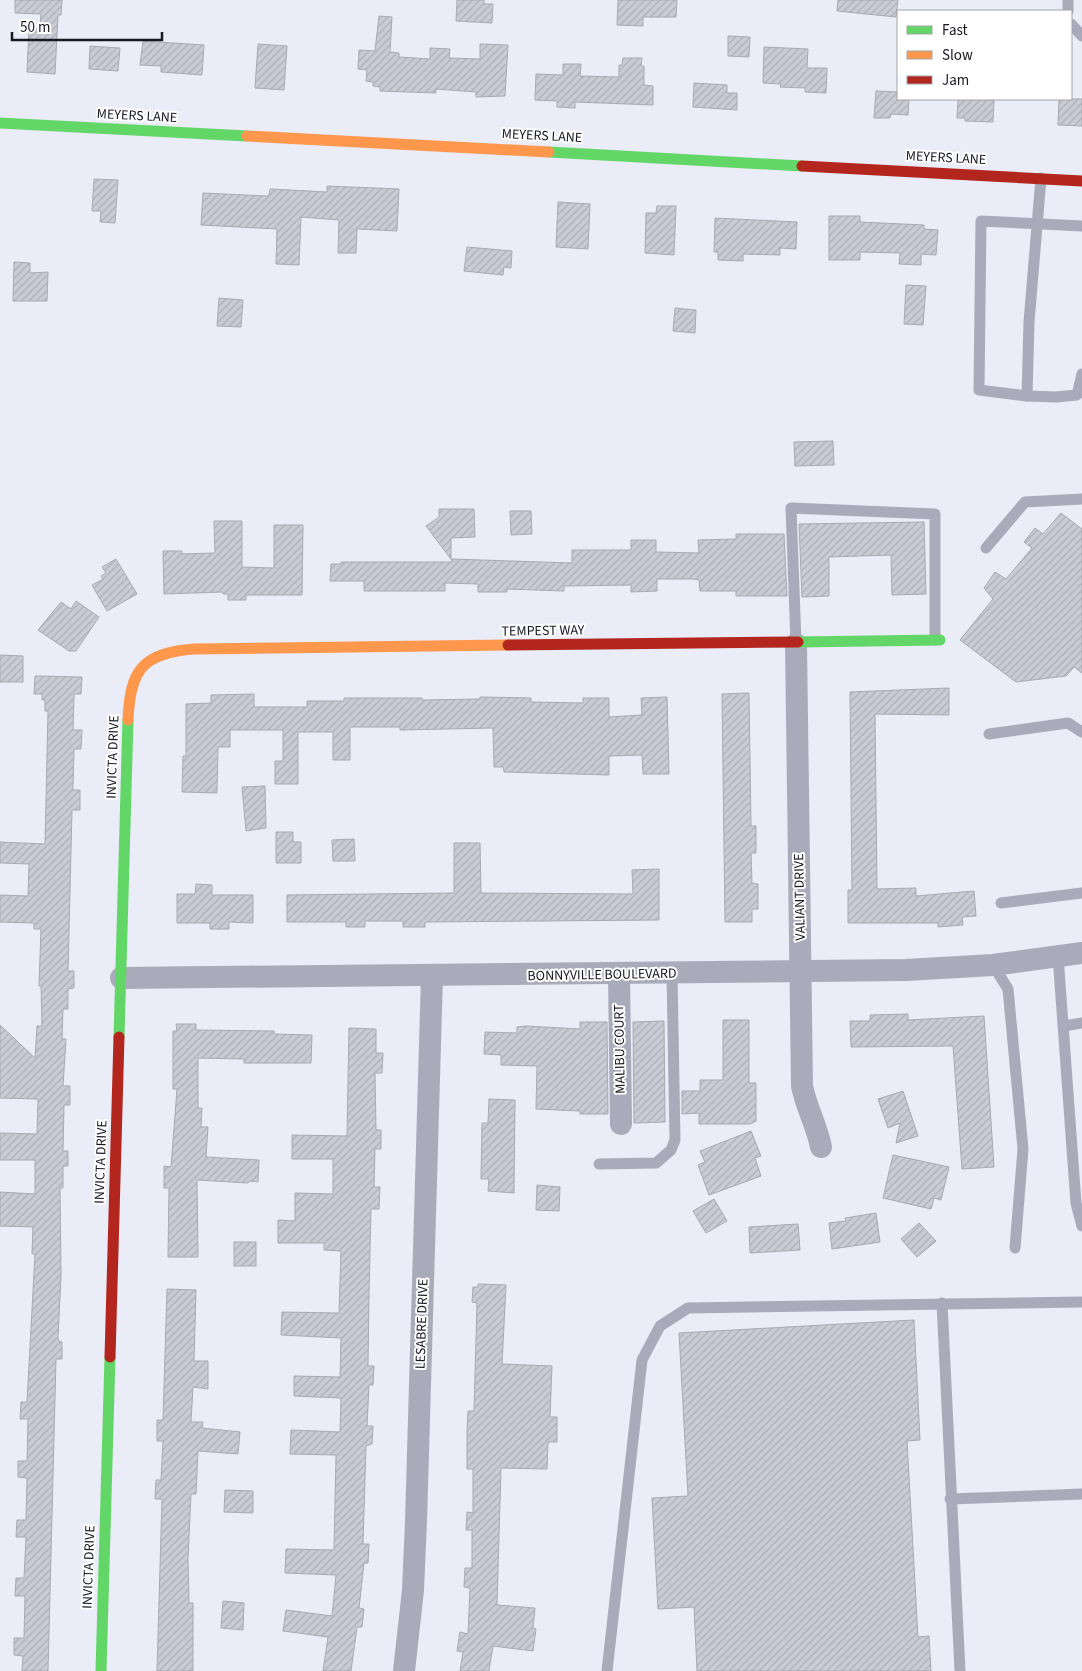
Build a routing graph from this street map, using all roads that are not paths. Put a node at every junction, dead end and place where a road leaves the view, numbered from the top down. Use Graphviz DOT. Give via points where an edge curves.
graph roads {
  1 [pos="1072,25"];
  2 [pos="1082,36"];
  3 [pos="0,123"];
  4 [pos="1041,178"];
  5 [pos="1082,181"];
  6 [pos="1036,224"];
  7 [pos="1082,226"];
  8 [pos="1082,374"];
  9 [pos="1027,396"];
  10 [pos="1082,499"];
  11 [pos="986,548"];
  12 [pos="937,640"];
  13 [pos="796,644"];
  14 [pos="149,660"];
  15 [pos="1082,732"];
  16 [pos="989,734"];
  17 [pos="1082,893"];
  18 [pos="1001,904"];
  19 [pos="1082,952"];
  20 [pos="1058,956"];
  21 [pos="993,965"];
  22 [pos="801,972"];
  23 [pos="619,974"];
  24 [pos="672,974"];
  25 [pos="432,976"];
  26 [pos="121,978"];
  27 [pos="1082,1023"];
  28 [pos="1064,1026"];
  29 [pos="621,1124"];
  30 [pos="822,1147"];
  31 [pos="599,1164"];
  32 [pos="1082,1226"];
  33 [pos="1015,1248"];
  34 [pos="1082,1302"];
  35 [pos="942,1304"];
  36 [pos="1082,1494"];
  37 [pos="950,1500"];
  38 [pos="101,1671"];
  39 [pos="404,1671"];
  40 [pos="607,1671"];
  41 [pos="960,1671"];
  1 -- 2 [label="lane"];
  3 -- 4 [label="street, MEYERS LANE"];
  4 -- 5 [label="street, MEYERS LANE"];
  4 -- 6 [label="lane"];
  6 -- 7 [label="lane"];
  6 -- 9 [label="lane"];
  6 -- 9 [label="lane" via="981,221 978,390"];
  8 -- 9 [label="lane" via="1077,395 1056,398"];
  10 -- 11 [label="lane" via="1025,502"];
  12 -- 13 [label="street, TEMPEST WAY"];
  12 -- 13 [label="lane" via="935,514 791,508"];
  13 -- 14 [label="street, TEMPEST WAY" via="194,649 168,651"];
  13 -- 22 [label="street, VALIANT DRIVE"];
  14 -- 26 [label="street, INVICTA DRIVE" via="133,681 129,699"];
  15 -- 16 [label="lane" via="1068,723"];
  17 -- 18 [label="lane"];
  19 -- 20 [label="street, BONNYVILLE BOULEVARD"];
  20 -- 21 [label="street, BONNYVILLE BOULEVARD"];
  20 -- 28 [label="lane"];
  21 -- 22 [label="street, BONNYVILLE BOULEVARD"];
  21 -- 33 [label="lane" via="1008,989 1023,1150"];
  22 -- 24 [label="street, BONNYVILLE BOULEVARD"];
  22 -- 30 [label="street, VALIANT DRIVE" via="802,1086"];
  23 -- 24 [label="street, BONNYVILLE BOULEVARD"];
  23 -- 25 [label="street, BONNYVILLE BOULEVARD"];
  23 -- 29 [label="street, MALIBU COURT"];
  24 -- 31 [label="lane" via="675,1140 671,1150 656,1164"];
  25 -- 26 [label="street, BONNYVILLE BOULEVARD"];
  25 -- 39 [label="street, LESABRE DRIVE" via="416,1521 413,1590"];
  26 -- 38 [label="street, INVICTA DRIVE"];
  27 -- 28 [label="lane"];
  28 -- 32 [label="lane" via="1076,1203"];
  34 -- 35 [label="lane"];
  35 -- 37 [label="lane"];
  35 -- 40 [label="lane" via="688,1308 660,1326 642,1360"];
  36 -- 37 [label="lane"];
  37 -- 41 [label="lane"];
}
